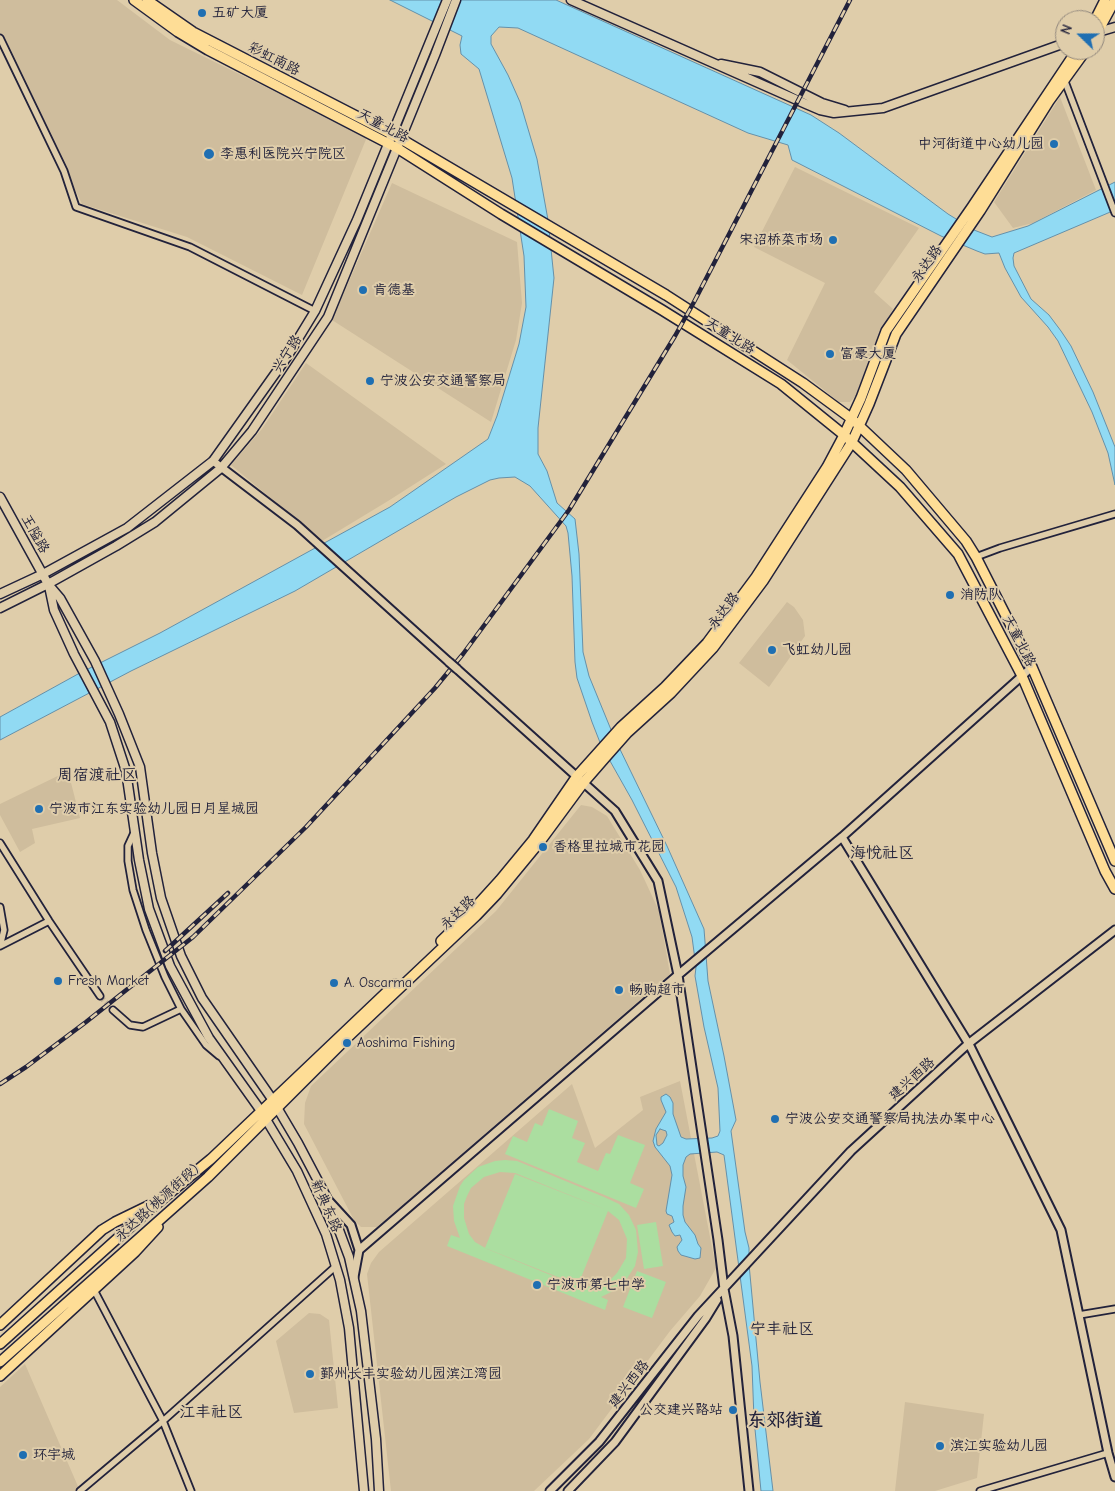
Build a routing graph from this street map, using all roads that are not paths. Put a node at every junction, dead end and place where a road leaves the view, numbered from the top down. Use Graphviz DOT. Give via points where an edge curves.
graph roads {
  1 [pos="134,0"];
  2 [pos="147,0"];
  3 [pos="447,0"];
  4 [pos="456,0"];
  5 [pos="571,0"];
  6 [pos="1115,0"];
  7 [pos="1105,18"];
  8 [pos="0,38"];
  9 [pos="1055,47"];
  10 [pos="1072,60"];
  11 [pos="1077,60"];
  12 [pos="1063,76"];
  13 [pos="395,141"];
  14 [pos="1115,213"];
  15 [pos="945,254"];
  16 [pos="315,310"];
  17 [pos="852,419"];
  18 [pos="860,427"];
  19 [pos="844,434"];
  20 [pos="852,442"];
  21 [pos="213,461"];
  22 [pos="222,468"];
  23 [pos="0,497"];
  24 [pos="1115,514"];
  25 [pos="976,557"];
  26 [pos="43,574"];
  27 [pos="48,584"];
  28 [pos="0,594"];
  29 [pos="0,608"];
  30 [pos="1032,667"];
  31 [pos="1022,676"];
  32 [pos="624,730"];
  33 [pos="580,779"];
  34 [pos="135,831"];
  35 [pos="842,837"];
  36 [pos="0,843"];
  37 [pos="1115,861"];
  38 [pos="1115,889"];
  39 [pos="0,907"];
  40 [pos="49,921"];
  41 [pos="1115,930"];
  42 [pos="0,946"];
  43 [pos="678,975"];
  44 [pos="100,996"];
  45 [pos="181,1009"];
  46 [pos="113,1010"];
  47 [pos="968,1044"];
  48 [pos="226,1062"];
  49 [pos="272,1099"];
  50 [pos="277,1108"];
  51 [pos="264,1115"];
  52 [pos="190,1192"];
  53 [pos="327,1198"];
  54 [pos="161,1200"];
  55 [pos="359,1250"];
  56 [pos="336,1266"];
  57 [pos="354,1280"];
  58 [pos="724,1288"];
  59 [pos="94,1290"];
  60 [pos="1115,1309"];
  61 [pos="1079,1315"];
  62 [pos="0,1325"];
  63 [pos="0,1344"];
  64 [pos="0,1362"];
  65 [pos="0,1376"];
  66 [pos="163,1421"];
  67 [pos="1108,1453"];
  68 [pos="1115,1477"];
  69 [pos="80,1491"];
  70 [pos="191,1491"];
  71 [pos="364,1491"];
  72 [pos="379,1491"];
  73 [pos="550,1491"];
  74 [pos="568,1491"];
  75 [pos="749,1491"];
  76 [pos="980,1491"];
  1 -- 13 [label="main road, 天童北路" via="208,50"];
  2 -- 13 [label="main road, 彩虹南路" via="193,32"];
  3 -- 13 [label="main road, 兴宁路"];
  4 -- 13 [label="main road, 兴宁路" via="435,55"];
  5 -- 9 [label="main road" via="712,62 760,72 822,103 852,112 883,108"];
  6 -- 7 [label="main road"];
  8 -- 16 [label="street" via="64,171 76,207 190,247"];
  10 -- 12 [label="main road, 永达路"];
  11 -- 12 [label="main road, 永达路"];
  12 -- 14 [label="street"];
  12 -- 15 [label="main road, 永达路"];
  13 -- 16 [label="main road, 兴宁路"];
  13 -- 17 [label="main road, 天童北路" via="571,238 666,295 803,383"];
  13 -- 19 [label="main road, 天童北路" via="511,220 781,384"];
  13 -- 22 [label="main road, 兴宁路" via="328,317 252,431"];
  15 -- 17 [label="main road, 永达路" via="886,331"];
  15 -- 18 [label="main road, 永达路" via="896,334"];
  16 -- 21 [label="main road, 兴宁路" via="287,357"];
  17 -- 18 [label="main road, 天童北路"];
  17 -- 19 [label="main road, 永达路"];
  18 -- 20 [label="main road, 永达路"];
  18 -- 25 [label="main road, 天童北路" via="906,470"];
  19 -- 20 [label="main road, 天童北路"];
  19 -- 32 [label="main road, 永达路" via="772,554 707,642"];
  20 -- 31 [label="main road, 天童北路" via="900,487 958,554"];
  20 -- 32 [label="main road, 永达路" via="740,614 671,693"];
  21 -- 22 [label="street"];
  21 -- 26 [label="main road, 兴宁路" via="127,528"];
  22 -- 27 [label="main road, 兴宁路" via="155,522"];
  22 -- 33 [label="street, bridge" via="297,525"];
  23 -- 26 [label="main road, 王隘路"];
  24 -- 25 [label="street"];
  25 -- 30 [label="main road, 天童北路"];
  26 -- 27 [label="main road, 王隘路"];
  26 -- 28 [label="main road, 兴宁路"];
  27 -- 29 [label="main road, 兴宁路"];
  27 -- 34 [label="main road, 新典东路" via="54,610 110,722 126,770"];
  27 -- 49 [label="main road, 新典东路" via="60,598 95,661 140,767 159,889 181,956 202,998"];
  30 -- 31 [label="street"];
  30 -- 37 [label="main road, 天童北路"];
  31 -- 35 [label="street"];
  31 -- 38 [label="main road, 天童北路"];
  32 -- 33 [label="main road, 永达路"];
  33 -- 43 [label="street" via="615,811 658,881"];
  33 -- 49 [label="main road, 永达路" via="486,896"];
  33 -- 50 [label="main road, 永达路" via="539,843 497,894"];
  34 -- 45 [label="street" via="128,846 133,890 165,977"];
  34 -- 48 [label="main road, 新典东路" via="149,909 170,966 209,1038"];
  35 -- 43 [label="street"];
  35 -- 47 [label="street"];
  36 -- 40 [label="street"];
  39 -- 42 [label="street" via="4,930"];
  40 -- 42 [label="street"];
  40 -- 44 [label="street"];
  41 -- 47 [label="street, 建兴西路"];
  43 -- 55 [label="street"];
  43 -- 58 [label="street"];
  45 -- 46 [label="street" via="142,1027 130,1025"];
  45 -- 48 [label="street" via="206,1045"];
  47 -- 58 [label="street, 建兴西路" via="851,1151"];
  47 -- 61 [label="street" via="1061,1230"];
  48 -- 51 [label="main road, 新典东路"];
  49 -- 50 [label="main road, 新典东路"];
  49 -- 51 [label="main road, 永达路(桃源街段)"];
  50 -- 51 [label="main road, 永达路(桃源街段)"];
  50 -- 53 [label="main road, 新典东路"];
  51 -- 52 [label="main road, 永达路(桃源街段)"];
  51 -- 54 [label="main road, 永达路(桃源街段)"];
  51 -- 56 [label="main road, 新典东路" via="297,1171 326,1234"];
  52 -- 59 [label="main road" via="135,1252"];
  52 -- 64 [label="main road, 永达路(桃源街段)"];
  53 -- 55 [label="street" via="351,1225"];
  53 -- 57 [label="main road, 新典东路"];
  54 -- 62 [label="main road" via="102,1230"];
  54 -- 63 [label="main road, 永达路(桃源街段)"];
  55 -- 57 [label="street"];
  56 -- 66 [label="street"];
  56 -- 71 [label="main road, 新典东路" via="349,1328"];
  57 -- 72 [label="main road, 新典东路" via="362,1320"];
  58 -- 73 [label="street, 建兴西路" via="698,1316 599,1442"];
  58 -- 74 [label="street, 建兴西路" via="706,1318 615,1442"];
  58 -- 75 [label="street" via="733,1336"];
  59 -- 65 [label="main road"];
  59 -- 66 [label="street"];
  60 -- 61 [label="street"];
  61 -- 67 [label="street"];
  66 -- 69 [label="street"];
  66 -- 70 [label="street"];
  67 -- 68 [label="street"];
  67 -- 76 [label="street"];
}
